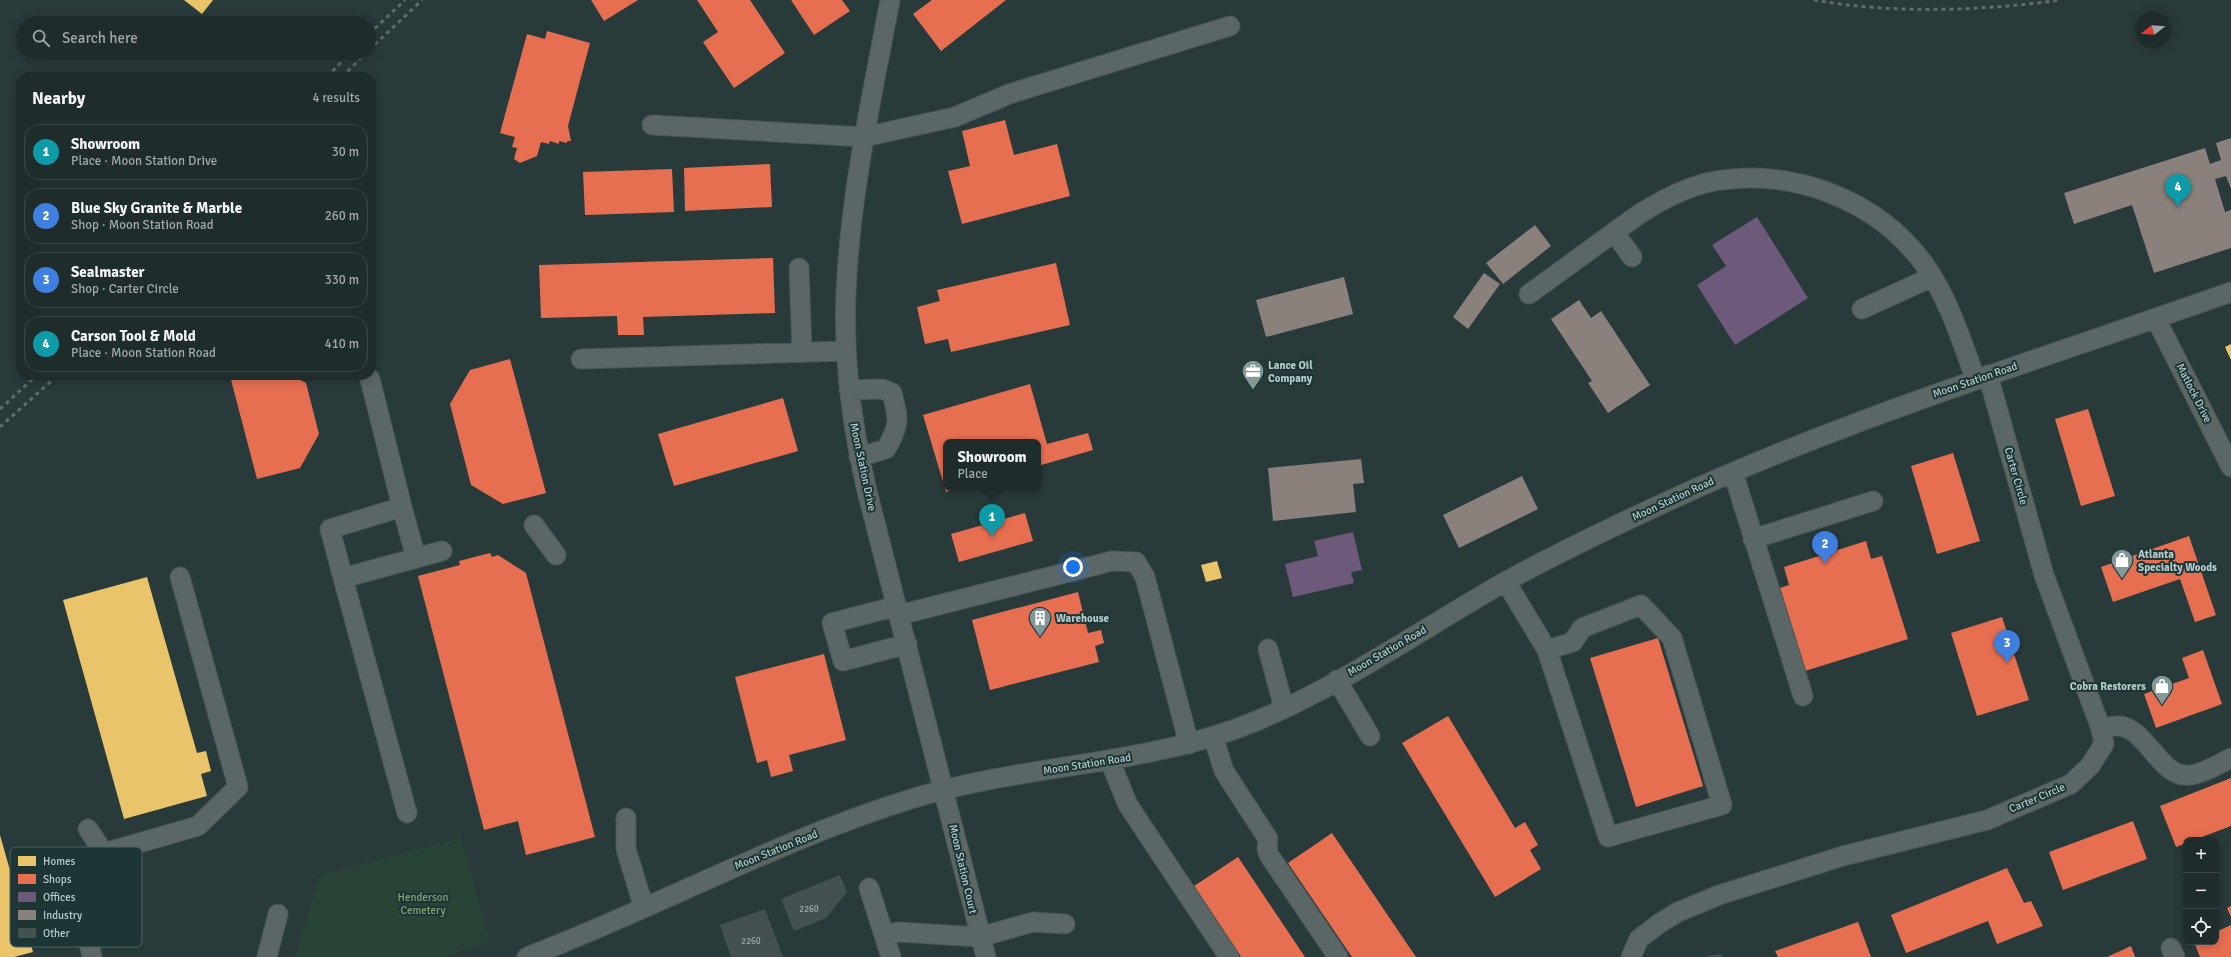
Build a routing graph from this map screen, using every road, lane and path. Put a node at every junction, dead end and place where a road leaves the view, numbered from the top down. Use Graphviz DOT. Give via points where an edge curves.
graph roads {
  1 [pos="890,0"];
  2 [pos="1230,26"];
  3 [pos="652,125"];
  4 [pos="864,137"];
  5 [pos="1614,232"];
  6 [pos="1632,258"];
  7 [pos="799,268"];
  8 [pos="1932,277"];
  9 [pos="2231,292"];
  10 [pos="1529,294"];
  11 [pos="1862,309"];
  12 [pos="2156,319"];
  13 [pos="846,351"];
  14 [pos="802,352"];
  15 [pos="581,359"];
  16 [pos="1982,378"];
  17 [pos="370,380"];
  18 [pos="849,390"];
  19 [pos="859,457"];
  20 [pos="2231,467"];
  21 [pos="1733,472"];
  22 [pos="1873,501"];
  23 [pos="402,507"];
  24 [pos="534,525"];
  25 [pos="1753,539"];
  26 [pos="442,551"];
  27 [pos="556,556"];
  28 [pos="416,558"];
  29 [pos="180,577"];
  30 [pos="343,578"];
  31 [pos="1506,582"];
  32 [pos="898,611"];
  33 [pos="907,644"];
  34 [pos="1268,648"];
  35 [pos="1547,650"];
  36 [pos="1337,680"];
  37 [pos="1803,696"];
  38 [pos="1284,708"];
  39 [pos="2101,729"];
  40 [pos="1212,736"];
  41 [pos="1370,736"];
  42 [pos="1189,744"];
  43 [pos="2231,758"];
  44 [pos="1110,761"];
  45 [pos="944,789"];
  46 [pos="406,813"];
  47 [pos="626,818"];
  48 [pos="88,829"];
  49 [pos="100,847"];
  50 [pos="125,847"];
  51 [pos="869,888"];
  52 [pos="644,908"];
  53 [pos="278,914"];
  54 [pos="1065,924"];
  55 [pos="885,935"];
  56 [pos="90,947"];
  57 [pos="981,950"];
  58 [pos="92,957"];
  59 [pos="267,957"];
  60 [pos="527,957"];
  61 [pos="891,957"];
  62 [pos="1229,957"];
  63 [pos="1338,957"];
  64 [pos="1631,957"];
  1 -- 4 [label="street, Moon Station Drive"];
  2 -- 4 [label="street" via="1009,94 955,117"];
  3 -- 4 [label="street"];
  4 -- 13 [label="street, Moon Station Drive" via="850,238 846,293"];
  5 -- 6 [label="street"];
  5 -- 8 [label="street, Carter Circle" via="1655,204 1696,187 1714,182 1759,179 1790,183 1829,192 1876,217 1896,232 1911,248"];
  5 -- 10 [label="street, Carter Circle"];
  7 -- 14 [label="street"];
  8 -- 11 [label="street"];
  8 -- 16 [label="street, Carter Circle"];
  9 -- 12 [label="street, Moon Station Road"];
  12 -- 16 [label="street, Moon Station Road"];
  12 -- 20 [label="street, Matlock Drive"];
  13 -- 14 [label="street"];
  13 -- 18 [label="street, Moon Station Drive"];
  14 -- 15 [label="street"];
  16 -- 21 [label="street, Moon Station Road" via="1821,435"];
  16 -- 39 [label="street, Carter Circle" via="2044,574"];
  17 -- 23 [label="street"];
  18 -- 19 [label="street, Moon Station Drive"];
  18 -- 19 [label="street" via="882,389 892,393 896,409 897,430 886,449"];
  19 -- 32 [label="street, Moon Station Drive"];
  21 -- 25 [label="street"];
  21 -- 31 [label="street, Moon Station Road" via="1575,545"];
  22 -- 25 [label="street"];
  23 -- 28 [label="street"];
  23 -- 30 [label="street" via="330,529"];
  24 -- 27 [label="street"];
  25 -- 37 [label="street"];
  26 -- 28 [label="street"];
  28 -- 30 [label="street"];
  29 -- 50 [label="street" via="238,787 198,826"];
  30 -- 46 [label="street"];
  31 -- 35 [label="street"];
  31 -- 36 [label="street, Moon Station Road"];
  32 -- 33 [label="street, Moon Station Drive"];
  32 -- 33 [label="street" via="832,623 843,661"];
  32 -- 42 [label="street" via="1112,561 1136,562 1145,577"];
  33 -- 45 [label="street, Moon Station Drive"];
  34 -- 38 [label="street"];
  35 -- 35 [label="street" via="1608,836 1722,805 1672,638 1641,605 1582,628 1573,642"];
  36 -- 38 [label="street, Moon Station Road"];
  36 -- 41 [label="street"];
  38 -- 40 [label="street, Moon Station Road"];
  39 -- 43 [label="street" via="2119,726 2131,730 2176,773 2190,775 2208,770"];
  39 -- 64 [label="street, Carter Circle" via="2104,744 2090,766 2071,784 1986,820 1843,856 1719,895 1678,912 1660,923 1639,939"];
  40 -- 42 [label="street, Moon Station Road"];
  40 -- 63 [label="street" via="1224,771 1268,839 1269,855"];
  42 -- 44 [label="street, Moon Station Road"];
  44 -- 45 [label="street, Moon Station Road" via="1002,777"];
  44 -- 62 [label="street" via="1128,805"];
  45 -- 52 [label="street, Moon Station Road" via="826,829 744,862"];
  45 -- 57 [label="street, Moon Station Court"];
  47 -- 52 [label="street" via="626,849"];
  48 -- 49 [label="street"];
  51 -- 55 [label="street"];
  52 -- 60 [label="street, Moon Station Road"];
  53 -- 59 [label="street"];
  54 -- 57 [label="street" via="1033,922"];
  55 -- 57 [label="street" via="898,932"];
  55 -- 61 [label="street"];
  56 -- 58 [label="street"];
}
